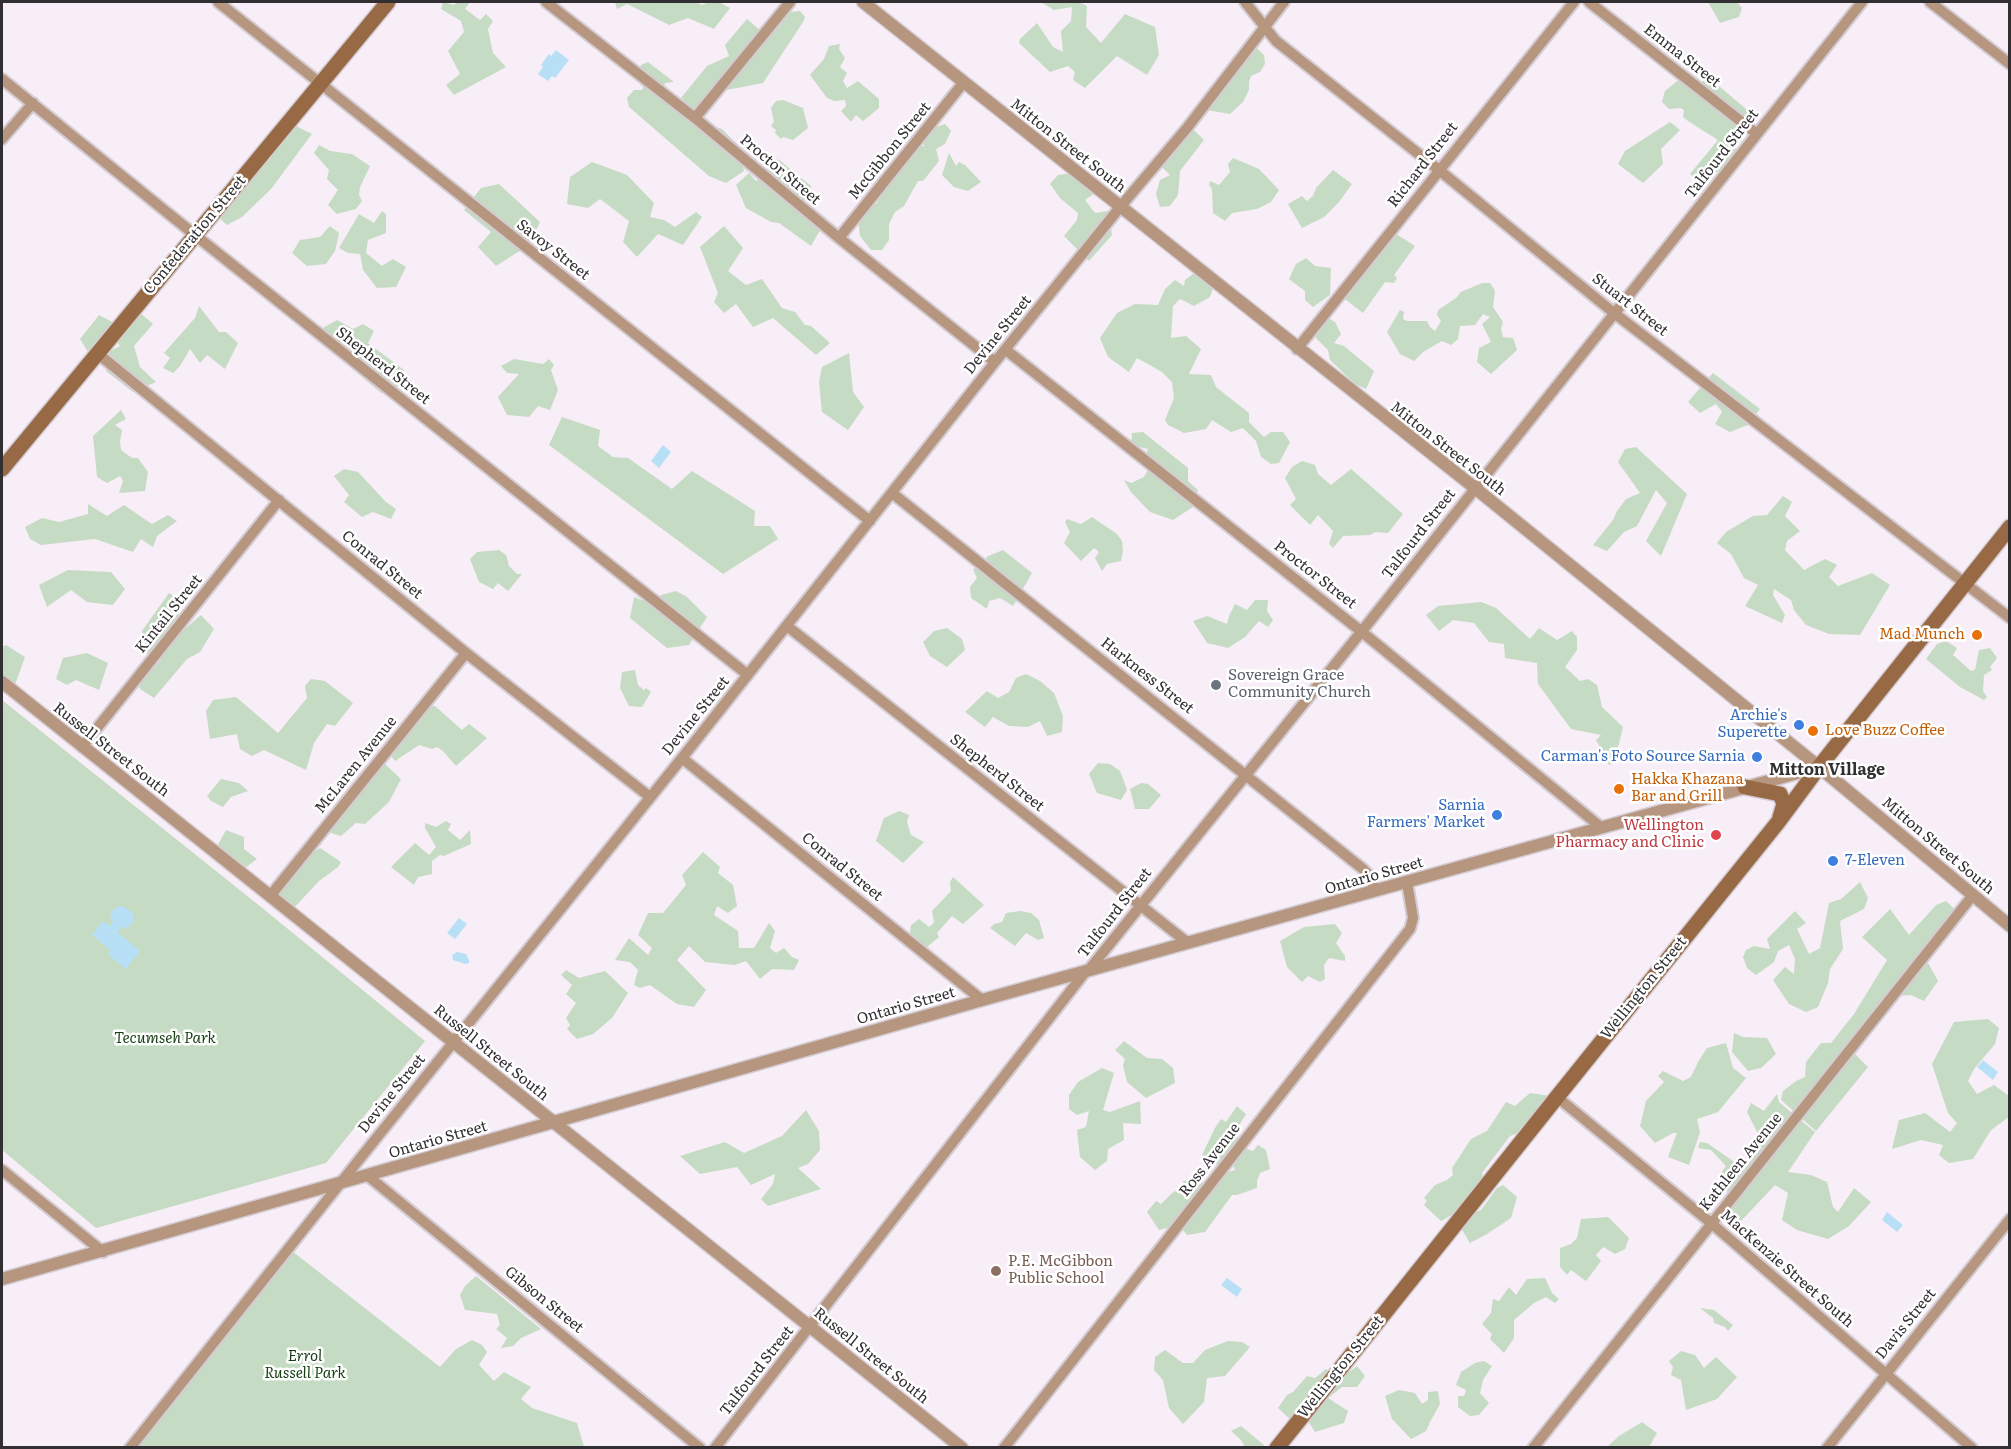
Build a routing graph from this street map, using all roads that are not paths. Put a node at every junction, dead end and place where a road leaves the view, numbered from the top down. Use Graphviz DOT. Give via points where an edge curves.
graph roads {
  1 [pos="218,2"];
  2 [pos="388,2"];
  3 [pos="546,2"];
  4 [pos="790,2"];
  5 [pos="863,2"];
  6 [pos="1245,2"];
  7 [pos="1284,2"];
  8 [pos="1574,2"];
  9 [pos="1589,2"];
  10 [pos="1862,2"];
  11 [pos="1930,2"];
  12 [pos="1264,27"];
  13 [pos="2010,64"];
  14 [pos="2,79"];
  15 [pos="964,82"];
  16 [pos="320,84"];
  17 [pos="33,103"];
  18 [pos="695,118"];
  19 [pos="1756,134"];
  20 [pos="2,139"];
  21 [pos="1439,170"];
  22 [pos="1120,206"];
  23 [pos="195,236"];
  24 [pos="839,238"];
  25 [pos="1614,313"];
  26 [pos="1297,349"];
  27 [pos="1006,350"];
  28 [pos="97,353"];
  29 [pos="995,362"];
  30 [pos="2,469"];
  31 [pos="1475,488"];
  32 [pos="892,493"];
  33 [pos="279,500"];
  34 [pos="870,521"];
  35 [pos="2010,527"];
  36 [pos="1965,582"];
  37 [pos="2010,618"];
  38 [pos="787,627"];
  39 [pos="1362,632"];
  40 [pos="466,653"];
  41 [pos="748,675"];
  42 [pos="2,682"];
  43 [pos="82,747"];
  44 [pos="682,758"];
  45 [pos="1819,767"];
  46 [pos="1246,774"];
  47 [pos="1745,787"];
  48 [pos="650,797"];
  49 [pos="1779,821"];
  50 [pos="1602,828"];
  51 [pos="1407,882"];
  52 [pos="1375,891"];
  53 [pos="271,895"];
  54 [pos="1973,895"];
  55 [pos="1139,905"];
  56 [pos="2010,926"];
  57 [pos="1188,943"];
  58 [pos="1087,971"];
  59 [pos="982,1000"];
  60 [pos="453,1042"];
  61 [pos="1557,1096"];
  62 [pos="554,1123"];
  63 [pos="2,1170"];
  64 [pos="368,1176"];
  65 [pos="340,1183"];
  66 [pos="2010,1219"];
  67 [pos="1711,1223"];
  68 [pos="103,1252"];
  69 [pos="2,1279"];
  70 [pos="810,1327"];
  71 [pos="1886,1373"];
  72 [pos="130,1448"];
  73 [pos="700,1448"];
  74 [pos="715,1448"];
  75 [pos="962,1448"];
  76 [pos="1004,1448"];
  77 [pos="1277,1448"];
  78 [pos="1533,1448"];
  79 [pos="1827,1448"];
  80 [pos="1972,1448"];
  1 -- 16 [label="street, Savoy Street"];
  2 -- 16 [label="main road, Confederation Street"];
  3 -- 18 [label="street, Proctor Street"];
  4 -- 18 [label="street"];
  5 -- 15 [label="street, Mitton Street South"];
  6 -- 12 [label="street, Stuart Street"];
  7 -- 12 [label="street, Devine Street"];
  8 -- 21 [label="street, Richard Street"];
  9 -- 19 [label="street, Emma Street"];
  10 -- 19 [label="street, Talfourd Street"];
  11 -- 13 [label="street"];
  12 -- 21 [label="street, Stuart Street"];
  12 -- 22 [label="street, Devine Street"];
  14 -- 17 [label="street, Shepherd Street"];
  15 -- 22 [label="street, Mitton Street South"];
  15 -- 24 [label="street, McGibbon Street"];
  16 -- 23 [label="main road, Confederation Street"];
  16 -- 34 [label="street, Savoy Street"];
  17 -- 20 [label="street"];
  17 -- 23 [label="street, Shepherd Street"];
  18 -- 24 [label="street, Proctor Street"];
  19 -- 25 [label="street, Talfourd Street"];
  21 -- 25 [label="street, Stuart Street"];
  21 -- 26 [label="street, Richard Street"];
  22 -- 26 [label="street, Mitton Street South"];
  22 -- 27 [label="street, Devine Street"];
  23 -- 28 [label="main road, Confederation Street"];
  23 -- 41 [label="street, Shepherd Street"];
  24 -- 29 [label="street, Proctor Street"];
  25 -- 31 [label="street, Talfourd Street"];
  25 -- 36 [label="street, Stuart Street"];
  26 -- 31 [label="street, Mitton Street South"];
  27 -- 29 [label="street, Devine Street"];
  27 -- 39 [label="street, Proctor Street"];
  28 -- 30 [label="main road, Confederation Street"];
  28 -- 33 [label="street, Conrad Street"];
  29 -- 32 [label="street, Devine Street"];
  31 -- 39 [label="street, Talfourd Street"];
  31 -- 45 [label="street, Mitton Street South"];
  32 -- 34 [label="street, Devine Street"];
  32 -- 46 [label="street, Harkness Street"];
  33 -- 40 [label="street, Conrad Street"];
  33 -- 43 [label="street, Kintail Street"];
  34 -- 38 [label="street, Devine Street"];
  35 -- 36 [label="main road, Wellington Street"];
  36 -- 37 [label="street, Stuart Street"];
  36 -- 45 [label="main road, Wellington Street"];
  38 -- 41 [label="street, Devine Street"];
  38 -- 55 [label="street, Shepherd Street"];
  39 -- 46 [label="street, Talfourd Street"];
  39 -- 50 [label="street, Proctor Street"];
  40 -- 48 [label="street, Conrad Street"];
  40 -- 53 [label="street, McLaren Avenue"];
  41 -- 44 [label="street, Devine Street"];
  42 -- 43 [label="street, Russell Street South"];
  43 -- 53 [label="street, Russell Street South"];
  44 -- 48 [label="street, Devine Street"];
  44 -- 59 [label="street, Conrad Street"];
  45 -- 47 [label="street, Ontario Street"];
  45 -- 49 [label="main road, Wellington Street"];
  45 -- 54 [label="street, Mitton Street South"];
  46 -- 52 [label="street, Harkness Street" via="1363,869 1371,877"];
  46 -- 55 [label="street, Talfourd Street"];
  47 -- 49 [label="main road" via="1780,794 1784,804"];
  47 -- 50 [label="street, Ontario Street"];
  48 -- 60 [label="street, Devine Street"];
  49 -- 61 [label="main road, Wellington Street"];
  50 -- 51 [label="street, Ontario Street"];
  51 -- 52 [label="street, Ontario Street"];
  51 -- 76 [label="street, Ross Avenue" via="1413,918 1410,929"];
  52 -- 57 [label="street, Ontario Street"];
  53 -- 60 [label="street, Russell Street South"];
  54 -- 56 [label="street, Mitton Street South"];
  54 -- 67 [label="street, Kathleen Avenue"];
  55 -- 57 [label="street, Shepherd Street"];
  55 -- 58 [label="street, Talfourd Street"];
  57 -- 58 [label="street, Ontario Street"];
  58 -- 59 [label="street, Ontario Street"];
  58 -- 70 [label="street, Talfourd Street"];
  59 -- 62 [label="street, Ontario Street"];
  60 -- 62 [label="street, Russell Street South"];
  60 -- 65 [label="street, Devine Street"];
  61 -- 67 [label="street, MacKenzie Street South"];
  61 -- 77 [label="main road, Wellington Street"];
  62 -- 64 [label="street, Ontario Street"];
  62 -- 70 [label="street, Russell Street South"];
  63 -- 68 [label="street"];
  64 -- 65 [label="street, Ontario Street"];
  64 -- 73 [label="street, Gibson Street"];
  65 -- 68 [label="street, Ontario Street"];
  65 -- 72 [label="street, Devine Street"];
  66 -- 71 [label="street, Davis Street"];
  67 -- 71 [label="street, MacKenzie Street South"];
  67 -- 78 [label="street, Kathleen Avenue"];
  68 -- 69 [label="street, Ontario Street"];
  70 -- 74 [label="street, Talfourd Street"];
  70 -- 75 [label="street, Russell Street South"];
  71 -- 79 [label="street, Davis Street"];
  71 -- 80 [label="street, MacKenzie Street South"];
}
